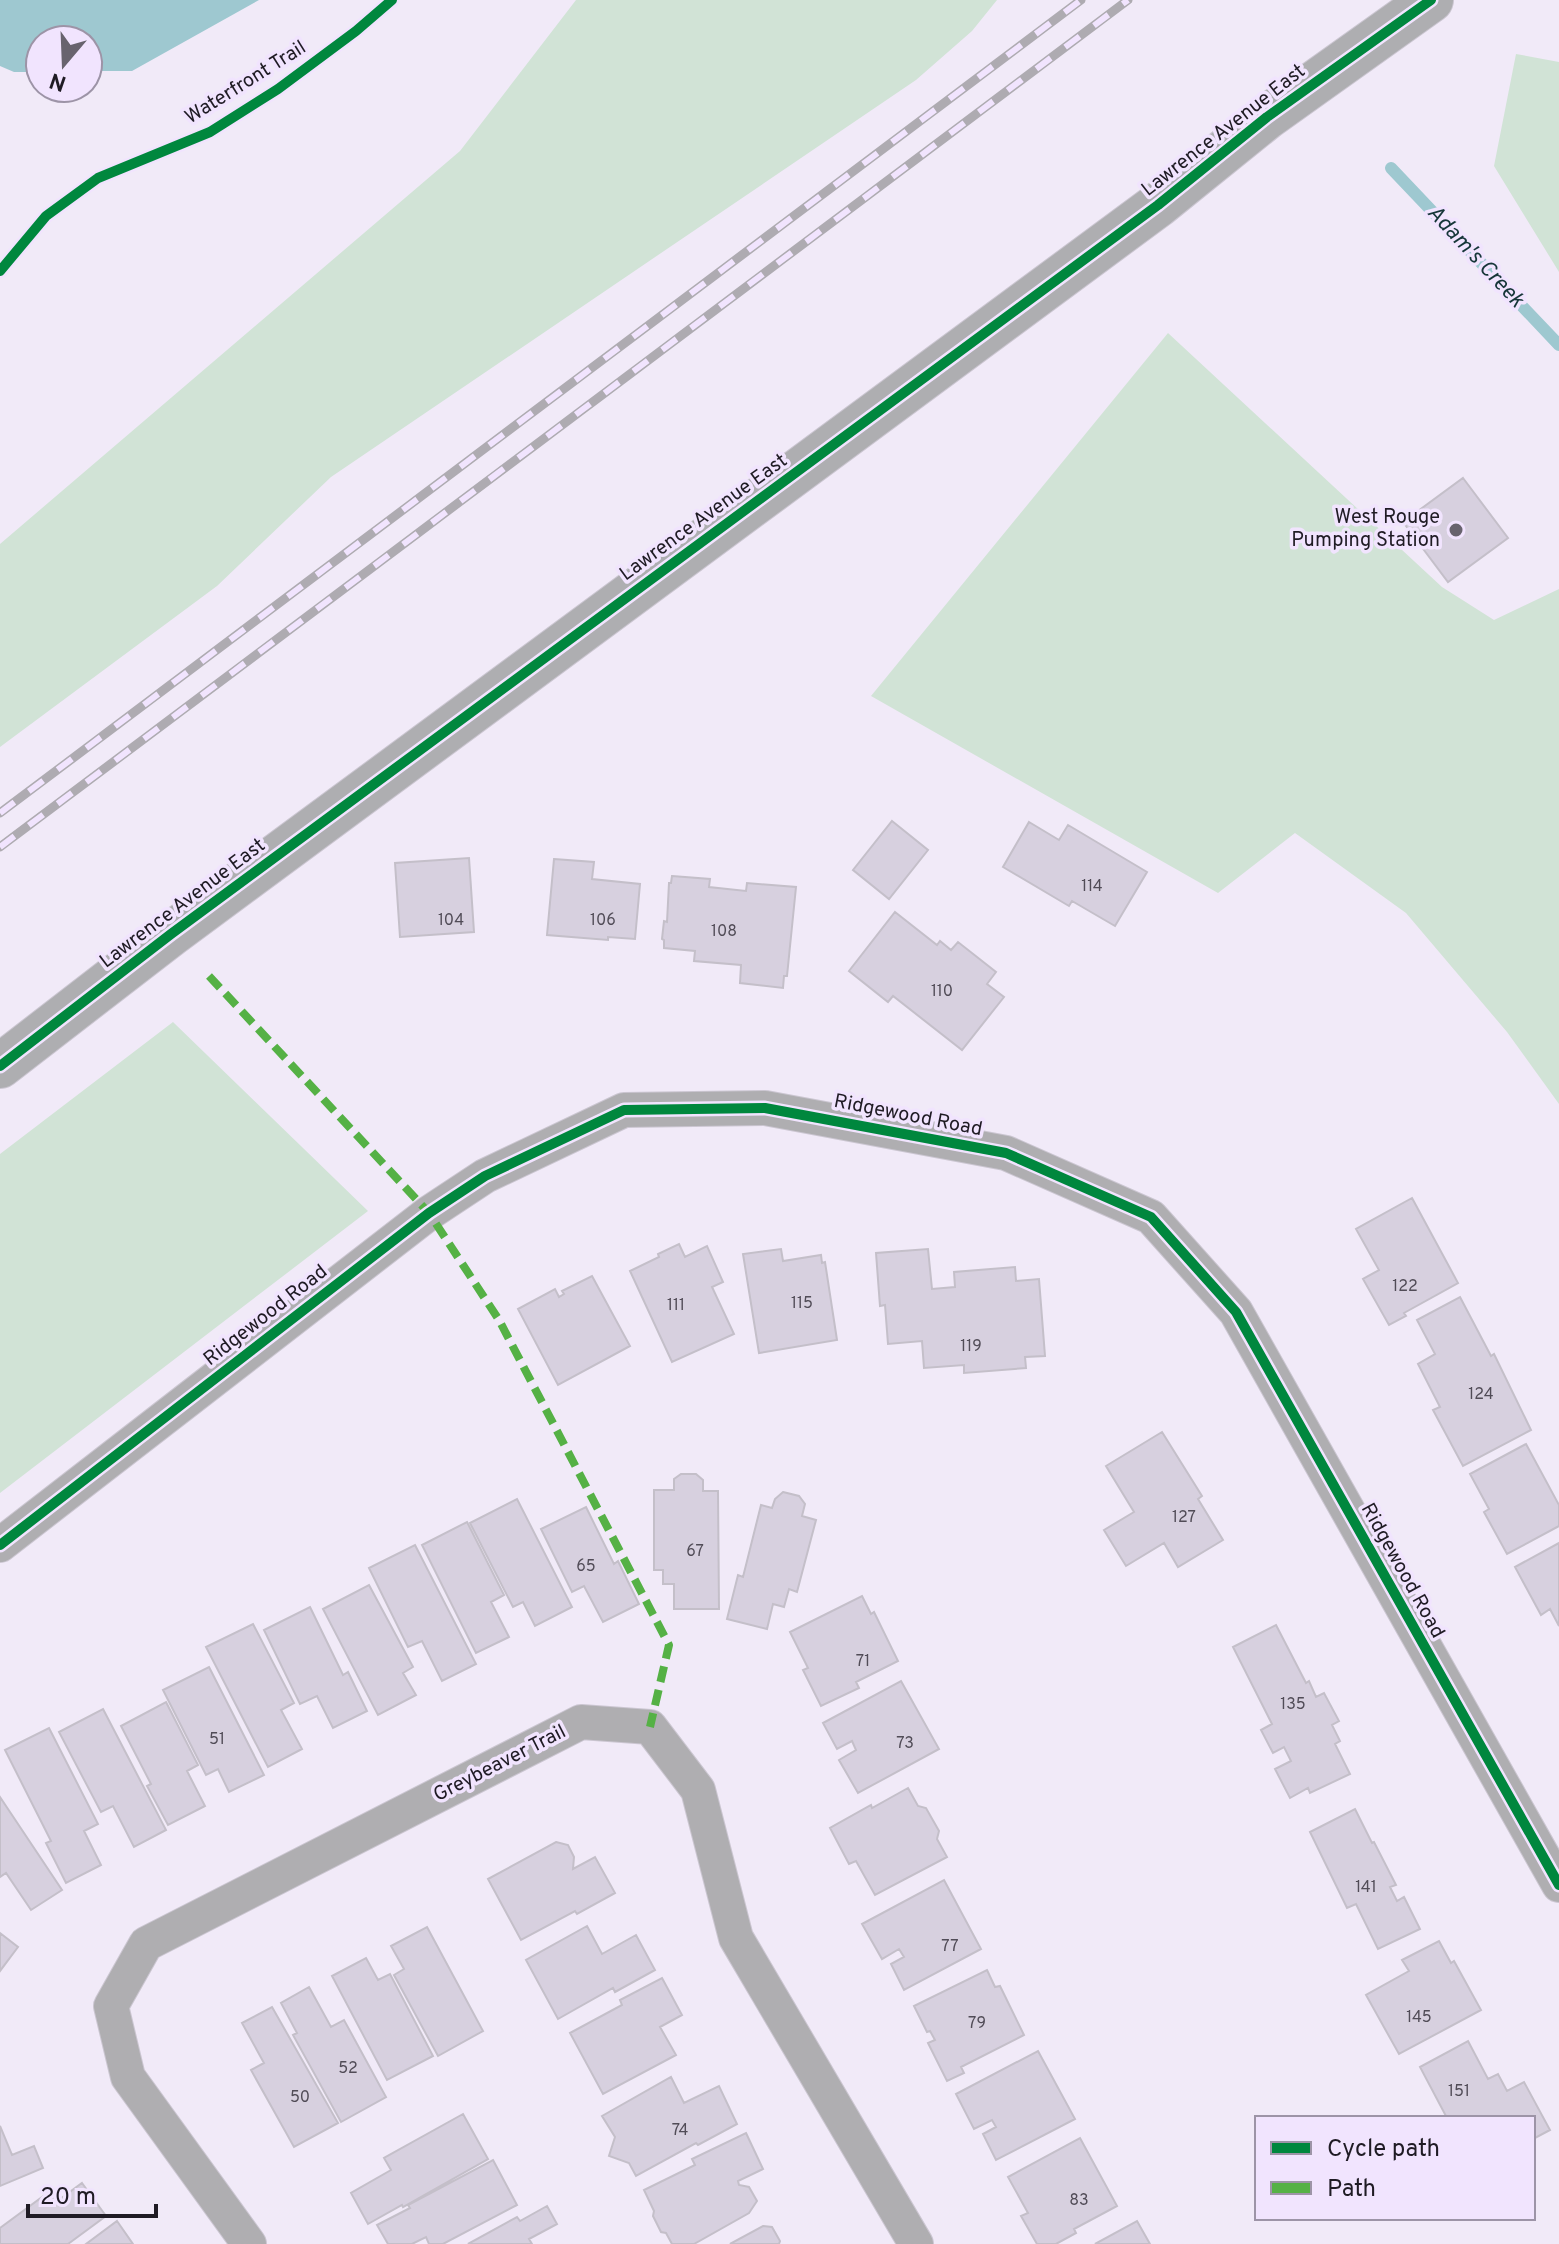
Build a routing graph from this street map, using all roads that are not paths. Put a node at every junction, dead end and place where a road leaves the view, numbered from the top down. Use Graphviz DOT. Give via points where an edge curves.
graph roads {
  1 [pos="1431,0"];
  2 [pos="0,1066"];
  3 [pos="0,1545"];
  4 [pos="1559,1885"];
  5 [pos="249,2244"];
  6 [pos="916,2244"];
  1 -- 2 [label="street, Lawrence Avenue East" via="1267,117 1158,205"];
  3 -- 4 [label="street, Ridgewood Road" via="429,1213 485,1176 624,1110 765,1108 1006,1153 1151,1217 1236,1312"];
  5 -- 6 [label="street, Greybeaver Trail" via="128,2077 111,2006 146,1944 581,1722 650,1727 698,1790 736,1938"];
}
